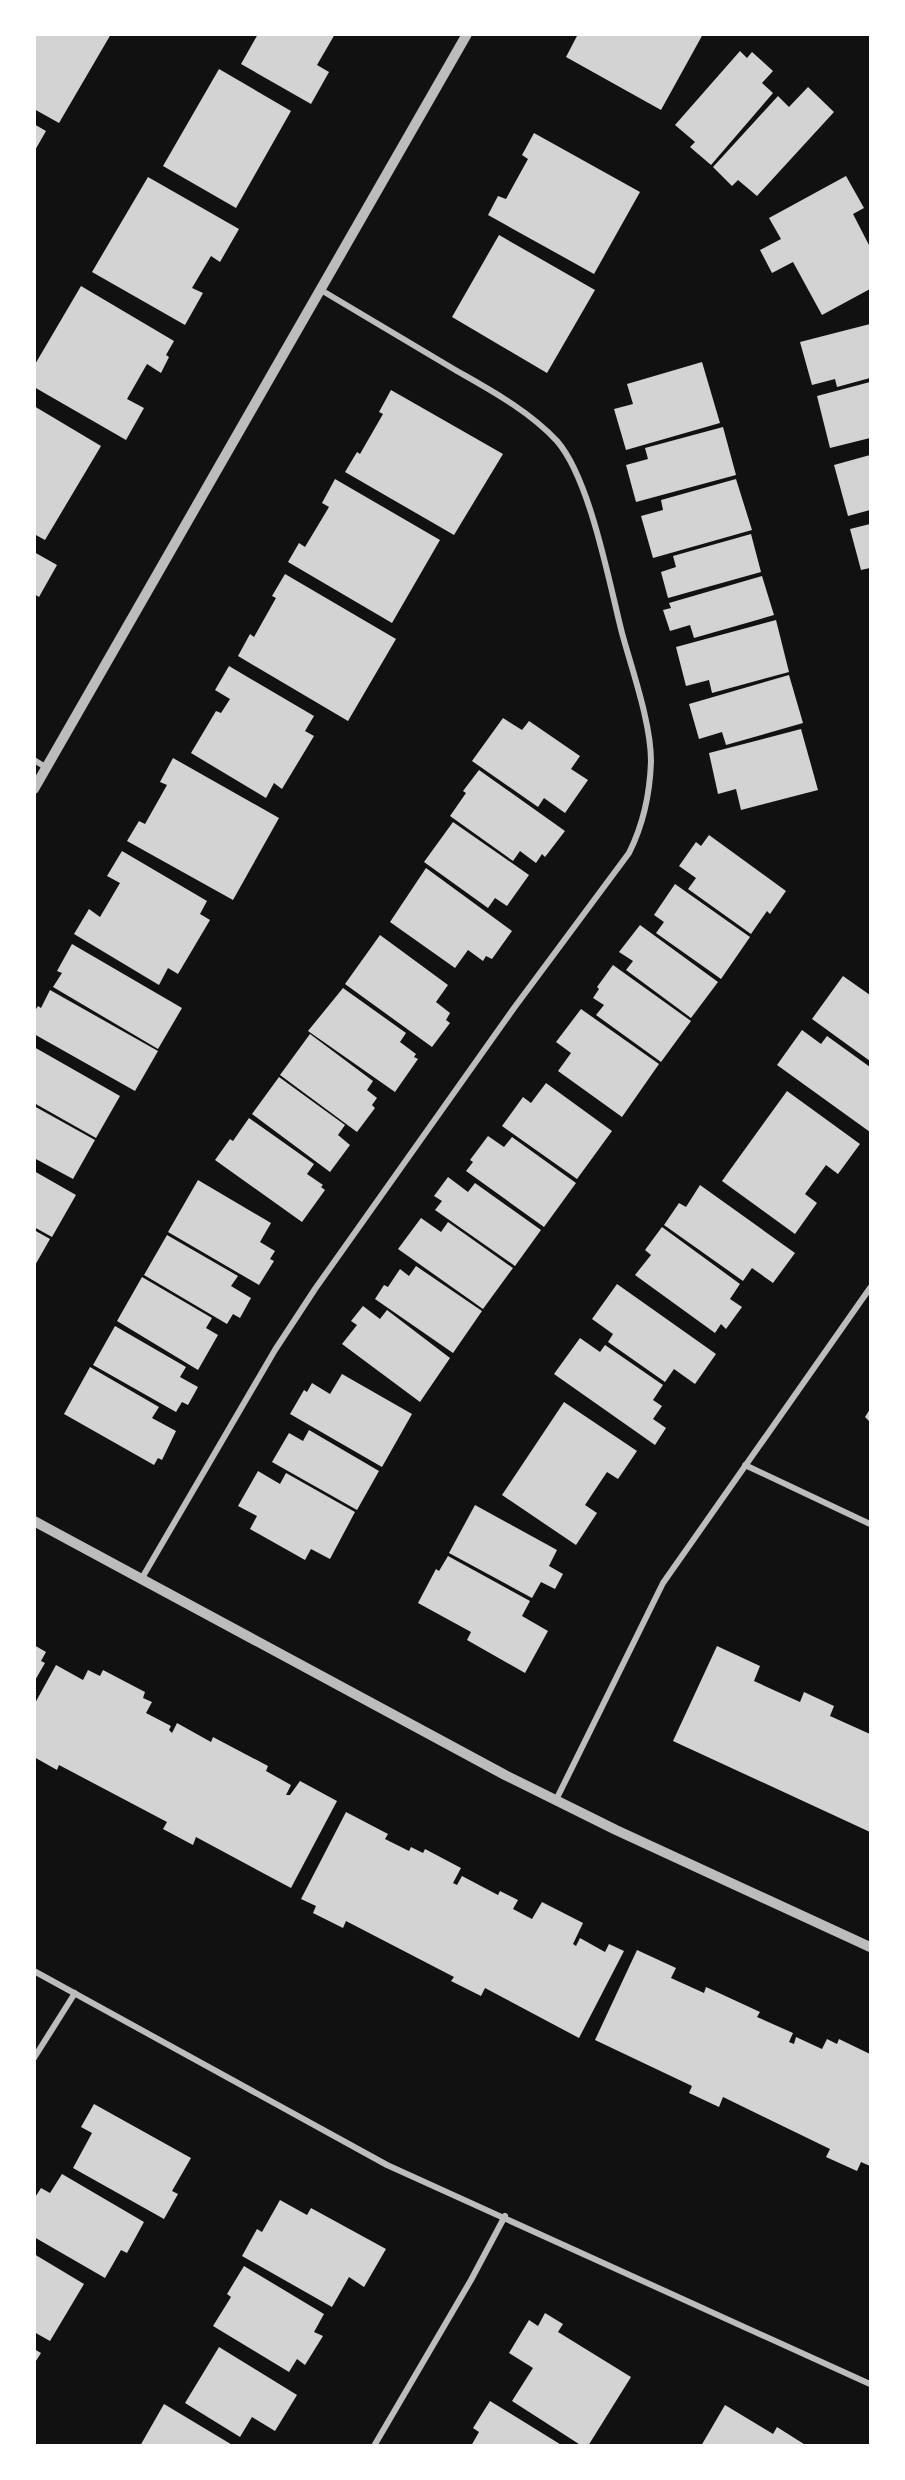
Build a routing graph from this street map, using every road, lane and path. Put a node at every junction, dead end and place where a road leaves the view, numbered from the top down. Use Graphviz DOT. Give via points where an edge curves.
graph roads {
  1 [pos="467,34"];
  2 [pos="321,290"];
  3 [pos="34,760"];
  4 [pos="47,768"];
  5 [pos="34,789"];
  6 [pos="870,1288"];
  7 [pos="745,1465"];
  8 [pos="34,1521"];
  9 [pos="870,1524"];
  10 [pos="142,1578"];
  11 [pos="556,1800"];
  12 [pos="870,1947"];
  13 [pos="34,1971"];
  14 [pos="75,1993"];
  15 [pos="34,2058"];
  16 [pos="505,2216"];
  17 [pos="870,2384"];
  18 [pos="374,2445"];
  1 -- 2 [label="street"];
  2 -- 4 [label="street"];
  2 -- 10 [label="street" via="507,401 558,442 578,476 592,518 642,705 651,759 649,788 638,834 629,853 315,1289"];
  3 -- 4 [label="street"];
  4 -- 5 [label="street"];
  6 -- 7 [label="street"];
  7 -- 9 [label="street"];
  7 -- 11 [label="street" via="663,1583"];
  8 -- 10 [label="street"];
  10 -- 11 [label="street"];
  11 -- 12 [label="street"];
  13 -- 14 [label="street"];
  14 -- 15 [label="street"];
  14 -- 16 [label="street" via="387,2165"];
  16 -- 17 [label="street"];
  16 -- 18 [label="street"];
}
